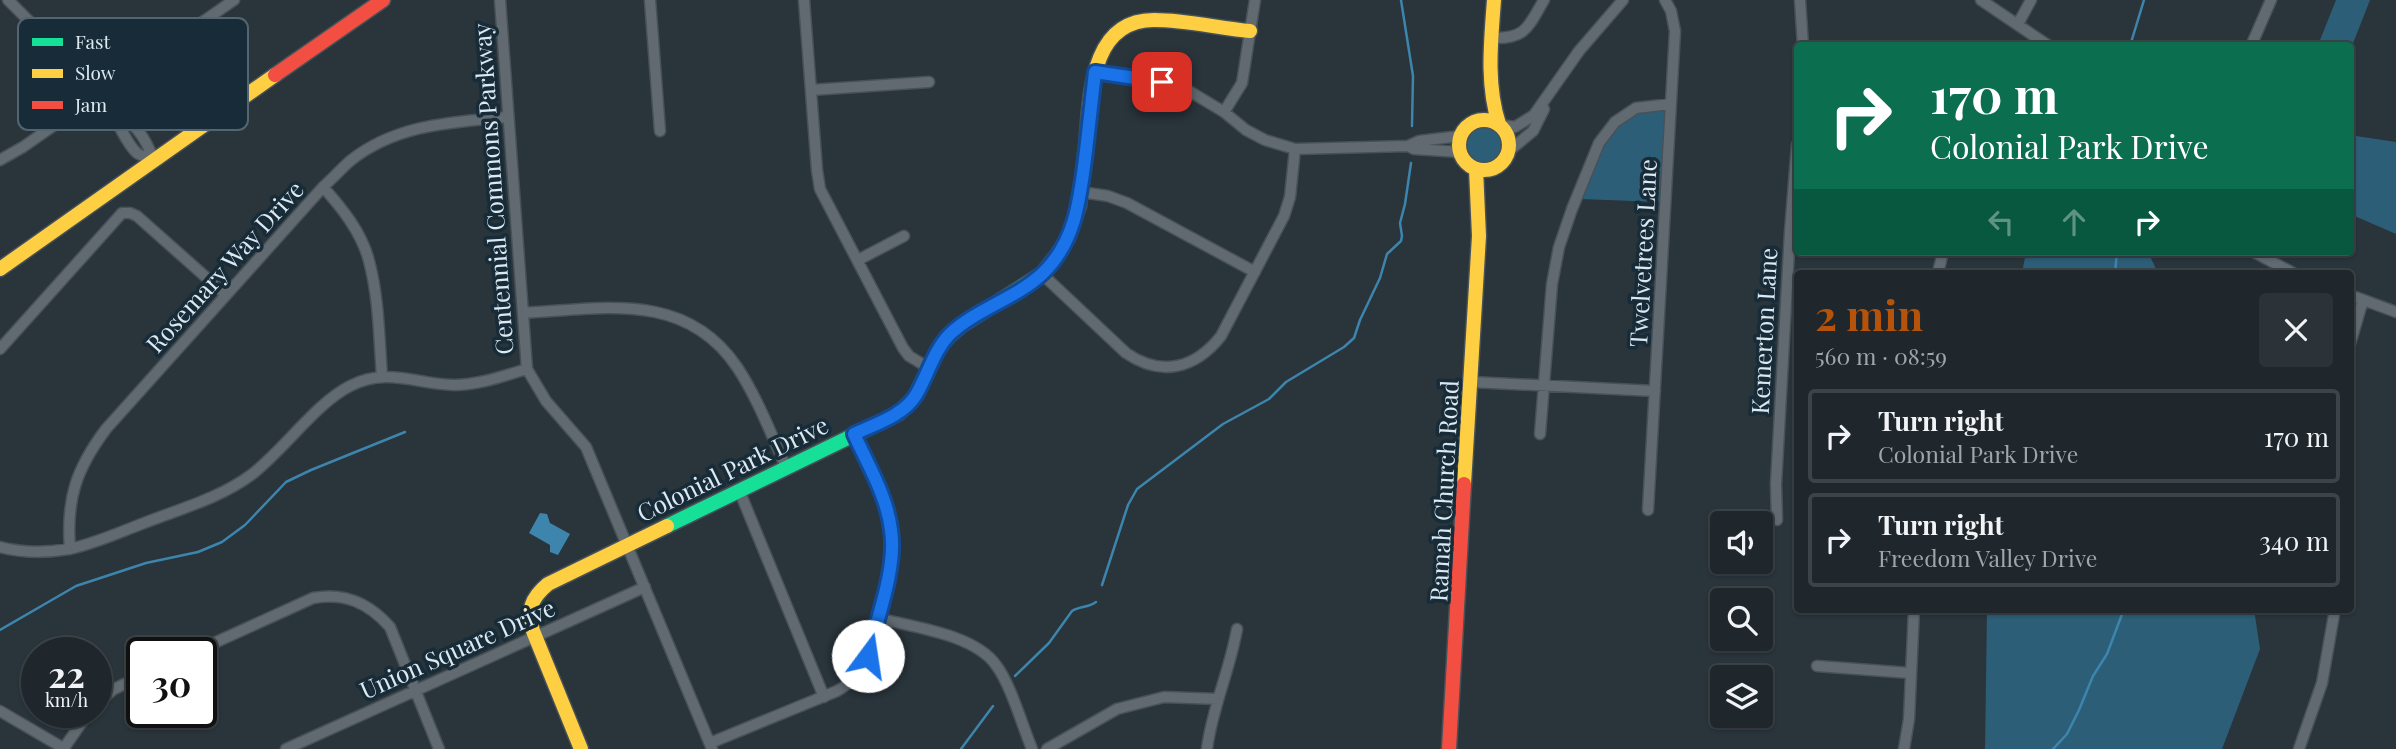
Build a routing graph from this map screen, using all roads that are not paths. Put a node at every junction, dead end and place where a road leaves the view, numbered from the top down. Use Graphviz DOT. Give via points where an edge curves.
graph roads {
  1 [pos="8,0"];
  2 [pos="234,0"];
  3 [pos="383,0"];
  4 [pos="500,0"];
  5 [pos="650,0"];
  6 [pos="804,0"];
  7 [pos="1255,0"];
  8 [pos="1494,0"];
  9 [pos="1544,0"];
  10 [pos="1623,0"];
  11 [pos="1665,0"];
  12 [pos="1800,0"];
  13 [pos="1981,0"];
  14 [pos="2031,0"];
  15 [pos="2271,0"];
  16 [pos="26,18"];
  17 [pos="208,18"];
  18 [pos="2018,24"];
  19 [pos="1250,31"];
  20 [pos="1803,42"];
  21 [pos="2043,42"];
  22 [pos="2253,42"];
  23 [pos="1492,45"];
  24 [pos="1095,72"];
  25 [pos="929,82"];
  26 [pos="811,90"];
  27 [pos="248,93"];
  28 [pos="1549,96"];
  29 [pos="1671,104"];
  30 [pos="1224,112"];
  31 [pos="508,117"];
  32 [pos="1479,119"];
  33 [pos="1500,124"];
  34 [pos="45,130"];
  35 [pos="122,130"];
  36 [pos="195,130"];
  37 [pos="660,131"];
  38 [pos="1460,136"];
  39 [pos="1408,146"];
  40 [pos="1295,149"];
  41 [pos="1509,151"];
  42 [pos="1460,152"];
  43 [pos="153,159"];
  44 [pos="0,160"];
  45 [pos="1476,169"];
  46 [pos="1493,169"];
  47 [pos="1794,182"];
  48 [pos="323,187"];
  49 [pos="1081,192"];
  50 [pos="904,236"];
  51 [pos="1479,236"];
  52 [pos="2261,256"];
  53 [pos="858,260"];
  54 [pos="0,269"];
  55 [pos="2287,270"];
  56 [pos="1255,272"];
  57 [pos="1042,274"];
  58 [pos="226,295"];
  59 [pos="2354,297"];
  60 [pos="2363,300"];
  61 [pos="2396,312"];
  62 [pos="523,313"];
  63 [pos="2354,330"];
  64 [pos="0,349"];
  65 [pos="929,368"];
  66 [pos="527,369"];
  67 [pos="382,376"];
  68 [pos="1472,382"];
  69 [pos="1544,385"];
  70 [pos="1654,391"];
  71 [pos="854,434"];
  72 [pos="1540,434"];
  73 [pos="786,467"];
  74 [pos="739,490"];
  75 [pos="1648,510"];
  76 [pos="1777,520"];
  77 [pos="627,544"];
  78 [pos="0,547"];
  79 [pos="71,549"];
  80 [pos="645,587"];
  81 [pos="1914,613"];
  82 [pos="2334,613"];
  83 [pos="877,618"];
  84 [pos="1237,629"];
  85 [pos="535,636"];
  86 [pos="217,642"];
  87 [pos="1817,666"];
  88 [pos="1910,673"];
  89 [pos="416,690"];
  90 [pos="824,697"];
  91 [pos="1219,699"];
  92 [pos="0,711"];
  93 [pos="79,728"];
  94 [pos="314,736"];
  95 [pos="711,746"];
  96 [pos="65,749"];
  97 [pos="286,749"];
  98 [pos="319,749"];
  99 [pos="439,749"];
  100 [pos="581,749"];
  101 [pos="1032,749"];
  102 [pos="1047,749"];
  103 [pos="1207,749"];
  104 [pos="1449,749"];
  105 [pos="1904,749"];
  106 [pos="2300,749"];
  1 -- 16 [label="street"];
  2 -- 17 [label="street"];
  3 -- 27 [label="main road"];
  4 -- 31 [label="street, Centennial Commons Parkway"];
  5 -- 37 [label="street"];
  6 -- 26 [label="street"];
  7 -- 19 [label="street"];
  8 -- 23 [label="main road"];
  9 -- 23 [label="street" via="1527,29"];
  10 -- 28 [label="street" via="1579,51"];
  11 -- 29 [label="street, Twelvetrees Lane" via="1675,31"];
  12 -- 20 [label="street"];
  13 -- 18 [label="street"];
  14 -- 18 [label="street"];
  15 -- 22 [label="street"];
  18 -- 21 [label="street"];
  19 -- 24 [label="main road, Colonial Park Drive" via="1147,18 1116,32 1099,56"];
  19 -- 30 [label="street" via="1242,83"];
  23 -- 32 [label="main road"];
  23 -- 33 [label="main road" via="1493,107"];
  24 -- 30 [label="street" via="1162,82 1189,91"];
  24 -- 49 [label="main road, Colonial Park Drive"];
  25 -- 26 [label="street"];
  26 -- 53 [label="street" via="820,189"];
  28 -- 33 [label="street" via="1525,122 1515,127"];
  28 -- 41 [label="street" via="1533,131"];
  29 -- 69 [label="street" via="1648,105 1625,114 1600,143 1564,229 1555,264"];
  29 -- 70 [label="street, Twelvetrees Lane"];
  30 -- 40 [label="street" via="1265,140"];
  31 -- 48 [label="street, Rosemary Way Drive" via="411,129 351,160"];
  31 -- 62 [label="street, Centennial Commons Parkway"];
  32 -- 33 [label="main road"];
  32 -- 38 [label="main road"];
  33 -- 41 [label="main road" via="1508,136"];
  34 -- 44 [label="street"];
  35 -- 43 [label="street" via="136,152"];
  36 -- 43 [label="main road"];
  38 -- 39 [label="street"];
  38 -- 42 [label="main road"];
  39 -- 40 [label="street"];
  39 -- 42 [label="street"];
  40 -- 56 [label="street" via="1284,216"];
  41 -- 46 [label="main road, Ramah Church Road"];
  42 -- 45 [label="main road"];
  43 -- 54 [label="main road"];
  45 -- 46 [label="main road"];
  45 -- 51 [label="main road, Ramah Church Road"];
  46 -- 51 [label="main road, Ramah Church Road"];
  47 -- 76 [label="street, Kemerton Lane"];
  48 -- 58 [label="street, Rosemary Way Drive"];
  48 -- 67 [label="street" via="344,210 369,259"];
  49 -- 56 [label="street" via="1127,203"];
  49 -- 57 [label="main road, Colonial Park Drive" via="1068,238"];
  50 -- 53 [label="street"];
  51 -- 68 [label="main road, Ramah Church Road"];
  52 -- 55 [label="street"];
  53 -- 65 [label="street" via="903,348"];
  56 -- 57 [label="street" via="1210,350 1167,368 1126,353"];
  57 -- 65 [label="main road, Colonial Park Drive" via="962,325 939,348"];
  58 -- 64 [label="street" via="137,216 122,213"];
  58 -- 79 [label="street, Rosemary Way Drive" via="87,454 70,501"];
  59 -- 60 [label="street"];
  60 -- 61 [label="street"];
  60 -- 63 [label="street"];
  62 -- 66 [label="street, Centennial Commons Parkway"];
  62 -- 73 [label="street" via="634,307 680,318 704,331 738,369"];
  65 -- 71 [label="main road, Colonial Park Drive" via="915,397 899,413"];
  66 -- 67 [label="street" via="475,384"];
  66 -- 77 [label="street, Centennial Commons Parkway" via="546,401 586,447"];
  67 -- 79 [label="street" via="331,398 272,457 226,491"];
  68 -- 69 [label="street"];
  68 -- 104 [label="main road, Ramah Church Road"];
  69 -- 70 [label="street"];
  69 -- 72 [label="street"];
  70 -- 75 [label="street, Twelvetrees Lane"];
  71 -- 73 [label="main road, Colonial Park Drive"];
  71 -- 83 [label="street" via="886,505 892,531 890,570"];
  73 -- 74 [label="main road, Colonial Park Drive"];
  74 -- 77 [label="main road, Colonial Park Drive"];
  74 -- 90 [label="street"];
  77 -- 80 [label="street, Centennial Commons Parkway"];
  77 -- 85 [label="main road, Colonial Park Drive" via="548,583 537,593 529,617"];
  78 -- 79 [label="street" via="41,553"];
  80 -- 85 [label="street, Union Square Drive"];
  80 -- 95 [label="street, Centennial Commons Parkway"];
  81 -- 88 [label="street"];
  82 -- 106 [label="street" via="2322,683"];
  83 -- 90 [label="street" via="859,672 847,685"];
  83 -- 101 [label="street" via="957,639 987,656 1003,677"];
  84 -- 91 [label="street"];
  85 -- 89 [label="street, Union Square Drive"];
  85 -- 100 [label="main road, Colonial Park Drive"];
  86 -- 89 [label="street" via="313,598 345,597 377,612 390,627"];
  87 -- 88 [label="street"];
  88 -- 105 [label="street"];
  89 -- 94 [label="street, Union Square Drive"];
  89 -- 99 [label="street"];
  90 -- 95 [label="street"];
  91 -- 102 [label="street" via="1164,697 1116,709"];
  91 -- 103 [label="street"];
  92 -- 96 [label="street"];
  93 -- 96 [label="street"];
  94 -- 97 [label="street, Union Square Drive"];
  94 -- 98 [label="street"];
}
